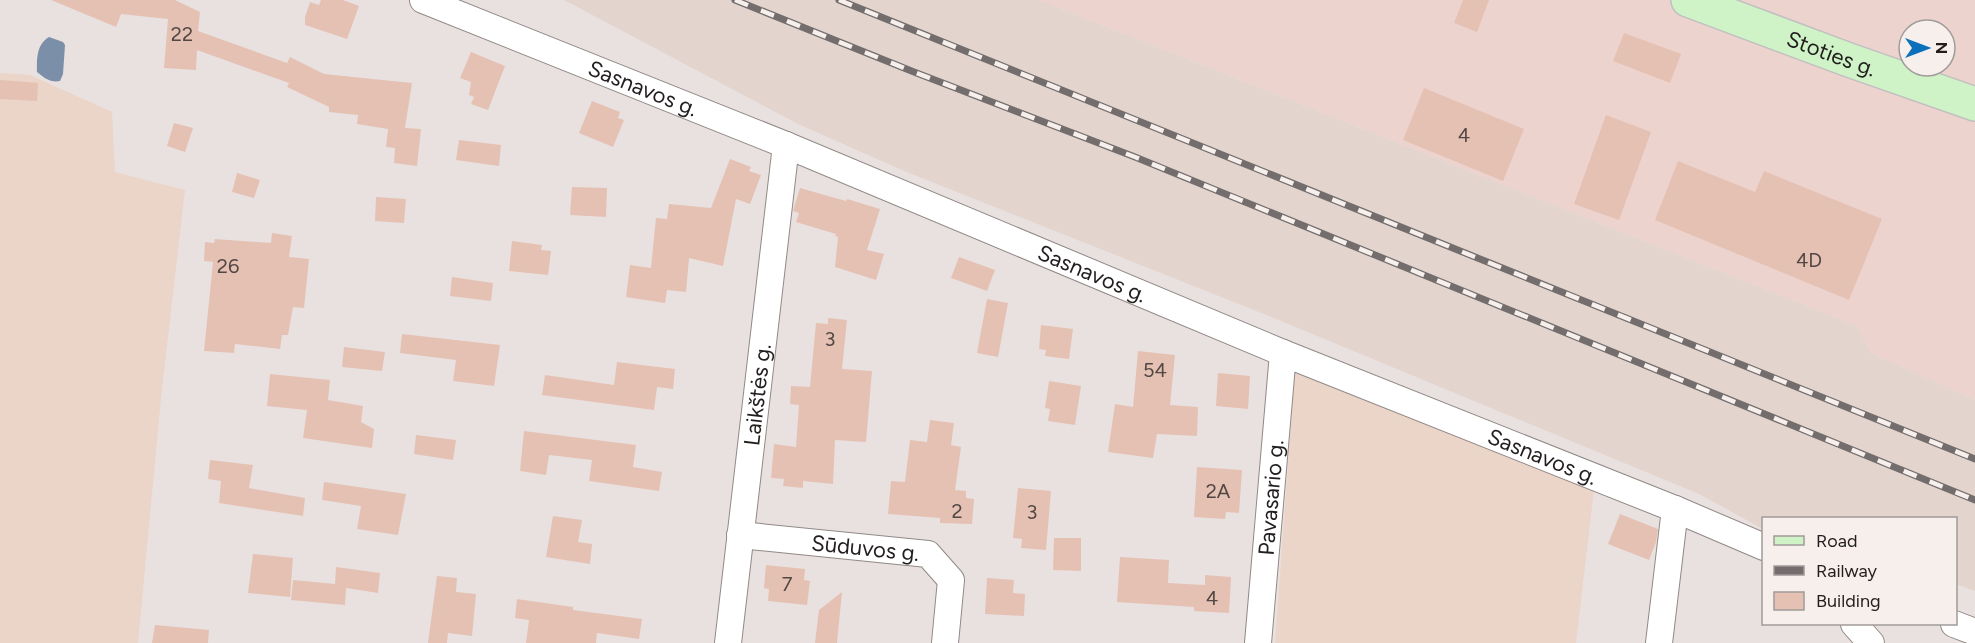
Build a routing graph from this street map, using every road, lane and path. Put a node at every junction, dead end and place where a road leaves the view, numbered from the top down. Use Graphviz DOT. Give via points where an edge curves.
graph roads {
  1 [pos="423,0"];
  2 [pos="1688,0"];
  3 [pos="1974,98"];
  4 [pos="786,145"];
  5 [pos="1283,353"];
  6 [pos="1675,509"];
  7 [pos="740,535"];
  8 [pos="1762,546"];
  9 [pos="1855,625"];
  10 [pos="1957,625"];
  11 [pos="1975,632"];
  12 [pos="728,643"];
  13 [pos="945,643"];
  14 [pos="1258,643"];
  15 [pos="1659,643"];
  16 [pos="1871,643"];
  1 -- 4 [label="street, Sasnavos g."];
  2 -- 3 [label="main road, Stoties g." via="1849,60"];
  4 -- 5 [label="street, Sasnavos g."];
  4 -- 7 [label="street, Laikštės g."];
  5 -- 6 [label="street, Sasnavos g."];
  5 -- 14 [label="street, Pavasario g."];
  6 -- 8 [label="street, Sasnavos g."];
  6 -- 15 [label="street"];
  7 -- 12 [label="street, Laikštės g."];
  7 -- 13 [label="street, Sūduvos g." via="928,554 951,580"];
  9 -- 16 [label="street"];
  10 -- 11 [label="street"];
}
